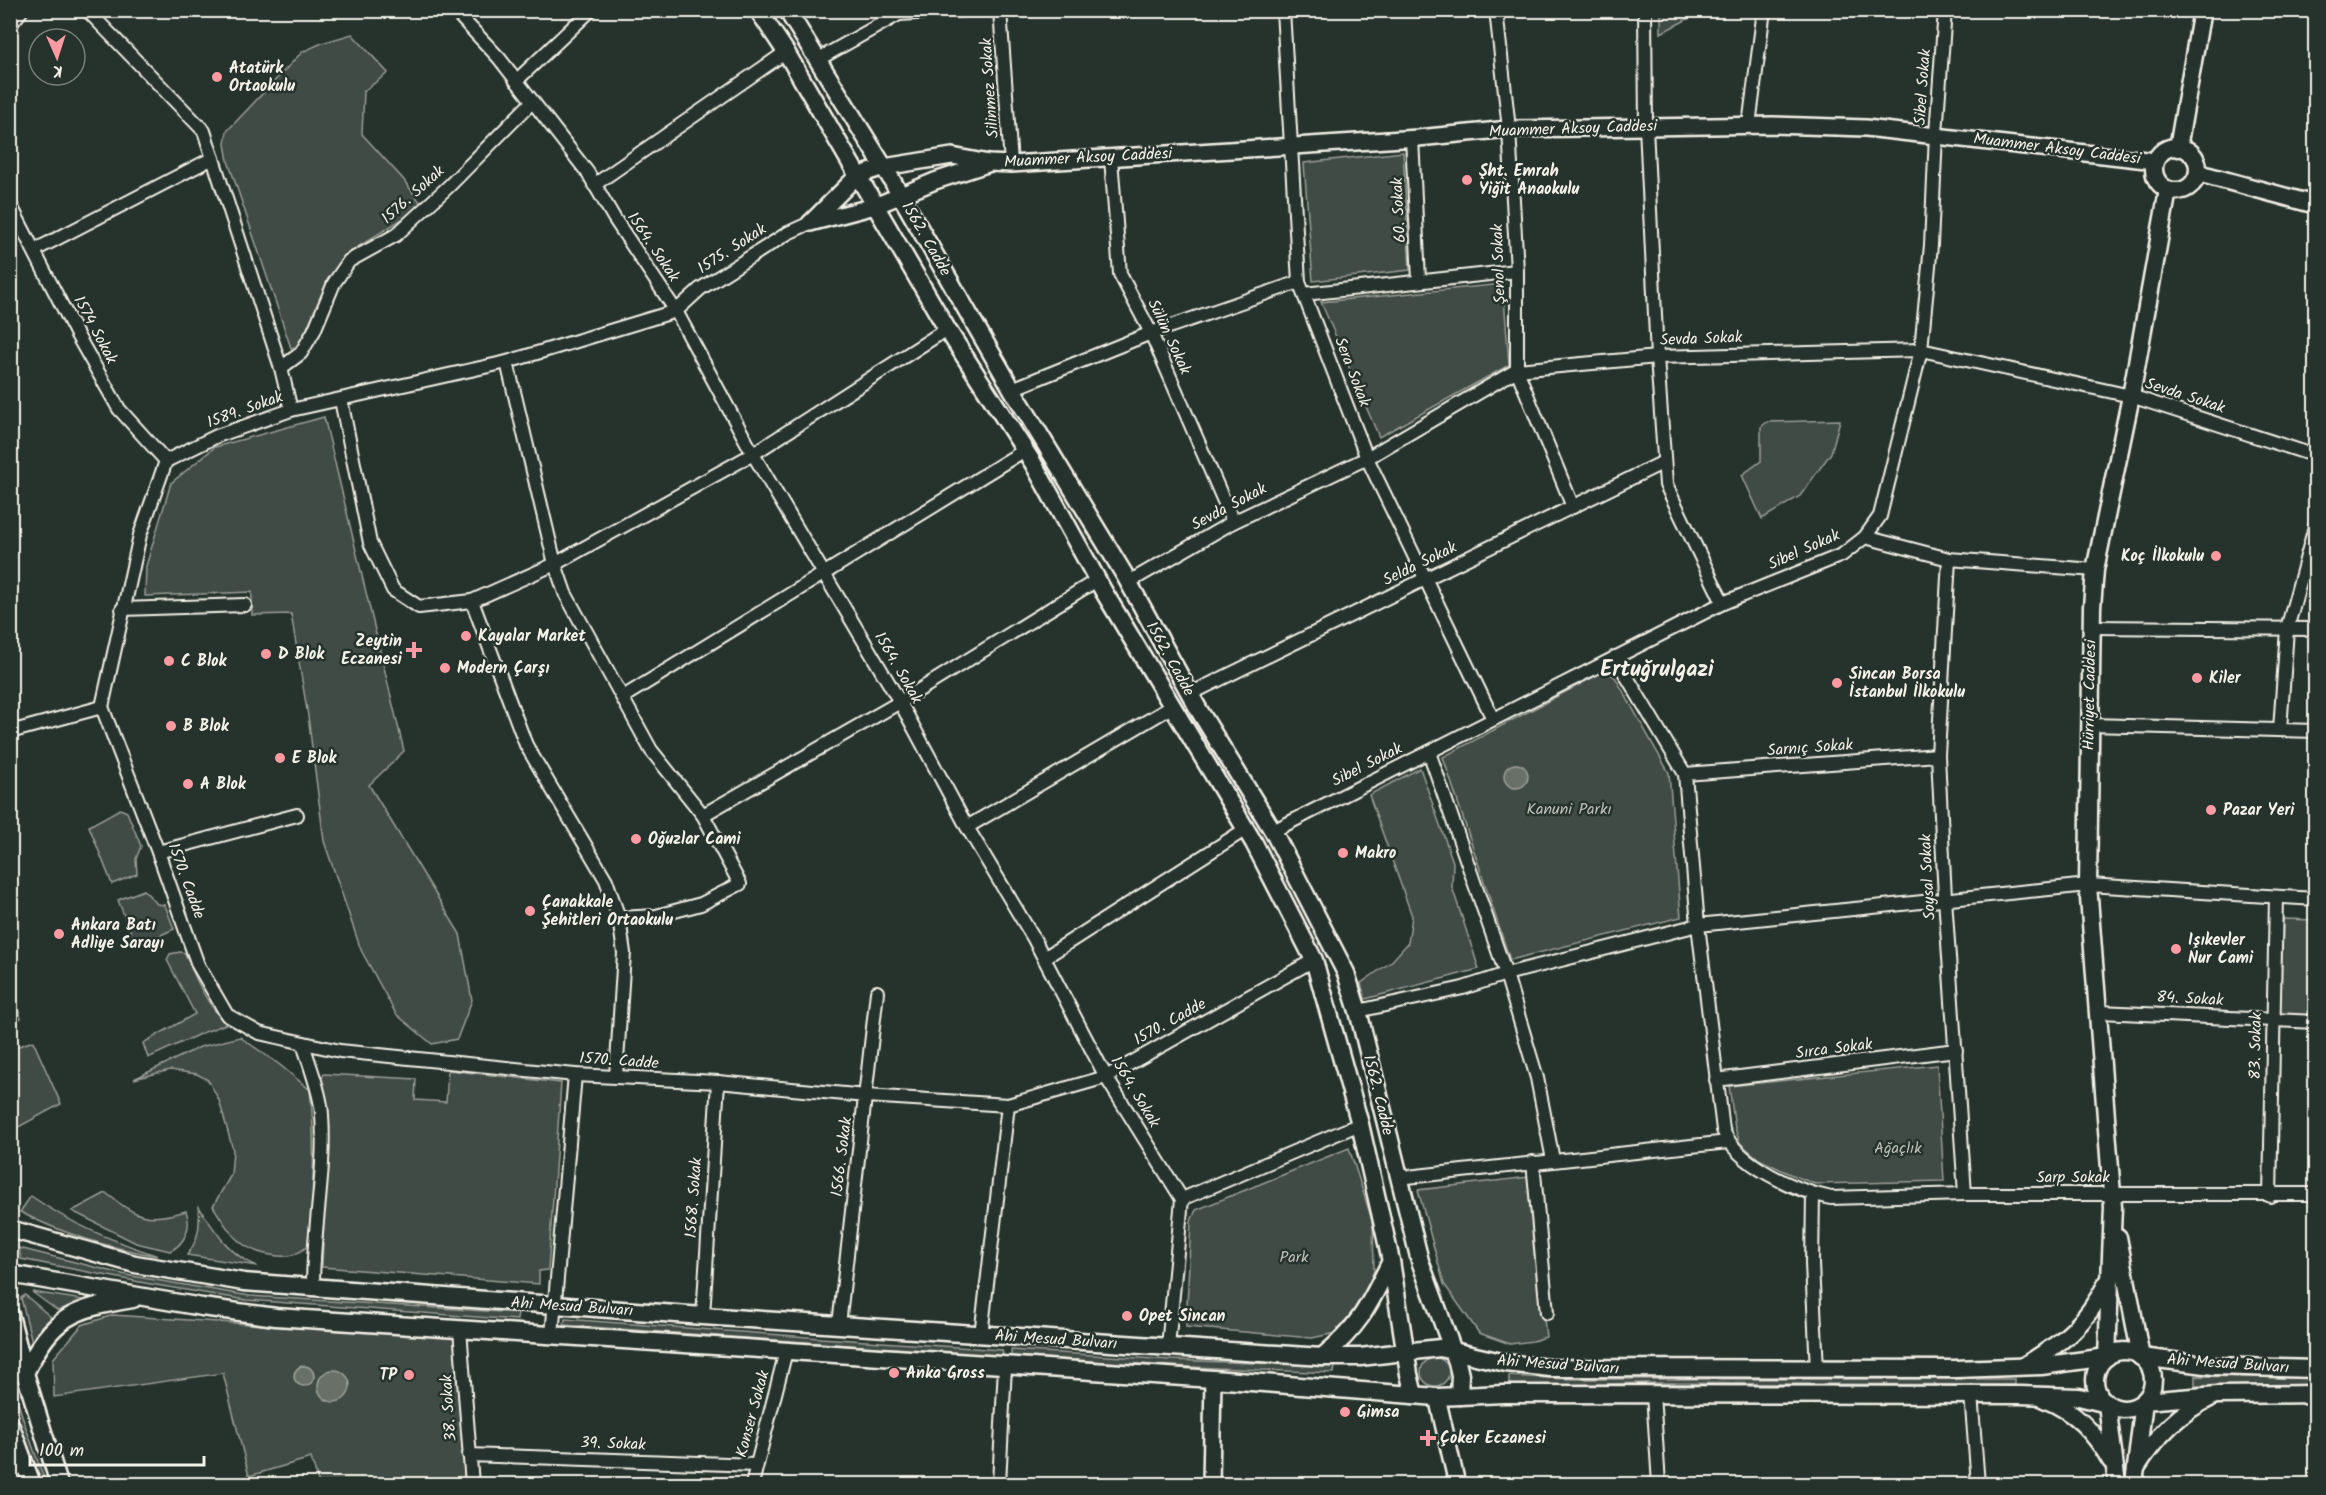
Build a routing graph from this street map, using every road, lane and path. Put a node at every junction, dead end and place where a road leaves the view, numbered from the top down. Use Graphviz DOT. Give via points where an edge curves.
graph roads {
  1 [pos="22,10"];
  2 [pos="87,10"];
  3 [pos="454,10"];
  4 [pos="591,10"];
  5 [pos="758,10"];
  6 [pos="788,10"];
  7 [pos="967,10"];
  8 [pos="1000,10"];
  9 [pos="1283,10"];
  10 [pos="1496,10"];
  11 [pos="1645,10"];
  12 [pos="1764,10"];
  13 [pos="1945,10"];
  14 [pos="2202,10"];
  15 [pos="10,24"];
  16 [pos="786,52"];
  17 [pos="817,60"];
  18 [pos="516,81"];
  19 [pos="532,102"];
  20 [pos="1749,125"];
  21 [pos="1646,126"];
  22 [pos="1509,129"];
  23 [pos="1936,134"];
  24 [pos="1412,138"];
  25 [pos="1291,145"];
  26 [pos="2178,148"];
  27 [pos="213,158"];
  28 [pos="1111,158"];
  29 [pos="2155,161"];
  30 [pos="990,164"];
  31 [pos="1011,164"];
  32 [pos="884,167"];
  33 [pos="2198,173"];
  34 [pos="857,176"];
  35 [pos="594,184"];
  36 [pos="2168,190"];
  37 [pos="900,195"];
  38 [pos="10,204"];
  39 [pos="2316,205"];
  40 [pos="875,206"];
  41 [pos="810,223"];
  42 [pos="35,250"];
  43 [pos="1517,271"];
  44 [pos="1419,280"];
  45 [pos="1302,288"];
  46 [pos="676,311"];
  47 [pos="947,329"];
  48 [pos="1151,333"];
  49 [pos="1921,351"];
  50 [pos="1657,357"];
  51 [pos="507,362"];
  52 [pos="281,368"];
  53 [pos="1517,370"];
  54 [pos="1012,389"];
  55 [pos="2131,396"];
  56 [pos="341,400"];
  57 [pos="291,410"];
  58 [pos="1025,450"];
  59 [pos="753,454"];
  60 [pos="2316,456"];
  61 [pos="1367,458"];
  62 [pos="166,461"];
  63 [pos="1664,462"];
  64 [pos="1573,507"];
  65 [pos="1233,522"];
  66 [pos="2316,523"];
  67 [pos="1865,537"];
  68 [pos="1949,559"];
  69 [pos="555,564"];
  70 [pos="2095,570"];
  71 [pos="823,575"];
  72 [pos="1097,580"];
  73 [pos="1426,580"];
  74 [pos="1129,582"];
  75 [pos="472,601"];
  76 [pos="1723,603"];
  77 [pos="245,605"];
  78 [pos="122,609"];
  79 [pos="2091,627"];
  80 [pos="2288,629"];
  81 [pos="2316,629"];
  82 [pos="1615,657"];
  83 [pos="1190,694"];
  84 [pos="623,697"];
  85 [pos="900,702"];
  86 [pos="102,706"];
  87 [pos="1173,706"];
  88 [pos="1493,719"];
  89 [pos="2090,725"];
  90 [pos="2280,730"];
  91 [pos="2316,731"];
  92 [pos="10,732"];
  93 [pos="1429,752"];
  94 [pos="1938,755"];
  95 [pos="1685,774"];
  96 [pos="297,815"];
  97 [pos="703,815"];
  98 [pos="967,827"];
  99 [pos="1246,830"];
  100 [pos="1273,831"];
  101 [pos="159,852"];
  102 [pos="2088,885"];
  103 [pos="1945,898"];
  104 [pos="2276,898"];
  105 [pos="2316,899"];
  106 [pos="619,918"];
  107 [pos="1698,925"];
  108 [pos="1044,958"];
  109 [pos="1314,960"];
  110 [pos="1506,974"];
  111 [pos="878,992"];
  112 [pos="1358,1011"];
  113 [pos="2100,1012"];
  114 [pos="2273,1020"];
  115 [pos="2316,1022"];
  116 [pos="303,1043"];
  117 [pos="1956,1050"];
  118 [pos="575,1074"];
  119 [pos="616,1077"];
  120 [pos="1106,1077"];
  121 [pos="1716,1080"];
  122 [pos="718,1082"];
  123 [pos="866,1096"];
  124 [pos="1008,1105"];
  125 [pos="1360,1124"];
  126 [pos="1728,1142"];
  127 [pos="1553,1160"];
  128 [pos="1533,1162"];
  129 [pos="1398,1178"];
  130 [pos="1813,1194"];
  131 [pos="1965,1194"];
  132 [pos="2316,1194"];
  133 [pos="2270,1196"];
  134 [pos="1182,1199"];
  135 [pos="2113,1200"];
  136 [pos="10,1229"];
  137 [pos="1391,1261"];
  138 [pos="10,1274"];
  139 [pos="2109,1280"];
  140 [pos="313,1286"];
  141 [pos="145,1297"];
  142 [pos="554,1306"];
  143 [pos="1547,1313"];
  144 [pos="10,1315"];
  145 [pos="703,1316"];
  146 [pos="839,1325"];
  147 [pos="460,1329"];
  148 [pos="552,1335"];
  149 [pos="981,1335"];
  150 [pos="1168,1347"];
  151 [pos="1453,1350"];
  152 [pos="786,1351"];
  153 [pos="1406,1352"];
  154 [pos="1322,1357"];
  155 [pos="2107,1357"];
  156 [pos="2141,1357"];
  157 [pos="1005,1366"];
  158 [pos="2022,1368"];
  159 [pos="2316,1369"];
  160 [pos="1816,1370"];
  161 [pos="25,1373"];
  162 [pos="1213,1379"];
  163 [pos="1653,1394"];
  164 [pos="1971,1394"];
  165 [pos="2316,1394"];
  166 [pos="1414,1395"];
  167 [pos="2035,1395"];
  168 [pos="2218,1395"];
  169 [pos="1459,1396"];
  170 [pos="1437,1397"];
  171 [pos="2144,1401"];
  172 [pos="2107,1404"];
  173 [pos="10,1424"];
  174 [pos="469,1455"];
  175 [pos="756,1465"];
  176 [pos="2116,1476"];
  177 [pos="2134,1478"];
  178 [pos="32,1485"];
  179 [pos="59,1485"];
  180 [pos="472,1485"];
  181 [pos="752,1485"];
  182 [pos="999,1485"];
  183 [pos="1211,1485"];
  184 [pos="1457,1485"];
  185 [pos="1659,1485"];
  186 [pos="1978,1485"];
  1 -- 15 [label="street"];
  2 -- 27 [label="street" via="204,131"];
  3 -- 18 [label="street, 1564. Sokak"];
  4 -- 18 [label="street"];
  5 -- 16 [label="main road, 1562. Cadde"];
  6 -- 17 [label="main road, 1562. Cadde"];
  7 -- 17 [label="street" via="899,15"];
  8 -- 31 [label="street, Silinmez Sokak"];
  9 -- 25 [label="street, Sera Sokak"];
  10 -- 22 [label="street, Şenol Sokak"];
  11 -- 21 [label="street"];
  12 -- 20 [label="street"];
  13 -- 23 [label="street, Sibel Sokak"];
  14 -- 26 [label="main road"];
  16 -- 34 [label="main road, 1562. Cadde"];
  16 -- 35 [label="street"];
  17 -- 32 [label="main road, 1562. Cadde"];
  18 -- 19 [label="street, 1564. Sokak"];
  19 -- 35 [label="street, 1564. Sokak"];
  19 -- 52 [label="street, 1576. Sokak" via="396,235 349,261 334,283 301,353"];
  20 -- 21 [label="street, Muammer Aksoy Caddesi"];
  20 -- 23 [label="street, Muammer Aksoy Caddesi"];
  21 -- 22 [label="street, Muammer Aksoy Caddesi"];
  21 -- 50 [label="street"];
  22 -- 24 [label="street, Muammer Aksoy Caddesi"];
  22 -- 43 [label="street, Şenol Sokak"];
  23 -- 29 [label="street, Muammer Aksoy Caddesi"];
  23 -- 49 [label="street, Sibel Sokak"];
  24 -- 25 [label="street, Muammer Aksoy Caddesi"];
  24 -- 44 [label="street, 60. Sokak"];
  25 -- 28 [label="street, Muammer Aksoy Caddesi"];
  25 -- 45 [label="street, Sera Sokak"];
  26 -- 29 [label="main road" via="2163,151"];
  26 -- 33 [label="main road" via="2193,155"];
  27 -- 42 [label="street"];
  27 -- 52 [label="street"];
  28 -- 31 [label="street, Muammer Aksoy Caddesi"];
  28 -- 48 [label="street, Sülün Sokak" via="1120,274"];
  29 -- 36 [label="main road" via="2157,182"];
  30 -- 31 [label="street, Muammer Aksoy Caddesi"];
  30 -- 32 [label="street" via="952,156"];
  30 -- 37 [label="street"];
  32 -- 34 [label="street"];
  32 -- 37 [label="main road, 1562. Cadde"];
  33 -- 36 [label="main road" via="2183,190"];
  33 -- 39 [label="main road"];
  34 -- 40 [label="main road, 1562. Cadde"];
  34 -- 41 [label="street"];
  35 -- 46 [label="street, 1564. Sokak"];
  36 -- 55 [label="main road, Hürriyet Caddesi"];
  37 -- 40 [label="street"];
  37 -- 54 [label="main road, 1562. Cadde"];
  38 -- 42 [label="street, 1574 Sokak"];
  40 -- 41 [label="street"];
  40 -- 47 [label="main road, 1562. Cadde"];
  41 -- 46 [label="street, 1575. Sokak" via="700,290"];
  42 -- 62 [label="street, 1574 Sokak" via="119,409"];
  43 -- 44 [label="street"];
  43 -- 53 [label="street, Şenol Sokak"];
  44 -- 45 [label="street"];
  45 -- 48 [label="street"];
  45 -- 61 [label="street, Sera Sokak"];
  46 -- 51 [label="street, 1589. Sokak"];
  46 -- 59 [label="street, 1564. Sokak"];
  47 -- 58 [label="main road, 1562. Cadde"];
  47 -- 59 [label="street"];
  48 -- 54 [label="street"];
  48 -- 65 [label="street, Sülün Sokak"];
  49 -- 50 [label="street, Sevda Sokak"];
  49 -- 55 [label="street, Sevda Sokak"];
  49 -- 67 [label="street, Sibel Sokak" via="1880,516"];
  50 -- 53 [label="street, Sevda Sokak"];
  50 -- 63 [label="street"];
  51 -- 56 [label="street, 1589. Sokak"];
  51 -- 69 [label="street"];
  52 -- 57 [label="street"];
  53 -- 61 [label="street, Sevda Sokak"];
  53 -- 64 [label="street, Şenol Sokak"];
  54 -- 74 [label="main road, 1562. Cadde"];
  55 -- 60 [label="street, Sevda Sokak"];
  55 -- 70 [label="main road, Hürriyet Caddesi"];
  56 -- 57 [label="street, 1589. Sokak"];
  56 -- 75 [label="street" via="370,543 393,590 419,607"];
  57 -- 62 [label="street, 1589. Sokak" via="217,436"];
  58 -- 71 [label="street"];
  58 -- 72 [label="main road, 1562. Cadde"];
  59 -- 69 [label="street"];
  59 -- 71 [label="street, 1564. Sokak"];
  61 -- 65 [label="street, Sevda Sokak"];
  61 -- 73 [label="street, Sera Sokak"];
  62 -- 78 [label="street" via="140,535"];
  63 -- 64 [label="street, Selda Sokak"];
  63 -- 76 [label="street" via="1666,485"];
  64 -- 73 [label="street, Selda Sokak"];
  65 -- 74 [label="street, Sevda Sokak"];
  66 -- 80 [label="street"];
  67 -- 68 [label="street"];
  67 -- 76 [label="street, Sibel Sokak" via="1842,555"];
  68 -- 70 [label="street"];
  68 -- 94 [label="street, Soysal Sokak"];
  69 -- 75 [label="street"];
  69 -- 84 [label="street" via="565,593"];
  70 -- 79 [label="main road, Hürriyet Caddesi"];
  71 -- 84 [label="street"];
  71 -- 85 [label="street, 1564. Sokak"];
  72 -- 85 [label="street"];
  72 -- 87 [label="main road, 1562. Cadde"];
  73 -- 83 [label="street, Selda Sokak"];
  73 -- 88 [label="street, Sera Sokak"];
  74 -- 83 [label="main road, 1562. Cadde"];
  75 -- 106 [label="street" via="526,745 606,880"];
  76 -- 82 [label="street, Sibel Sokak"];
  77 -- 78 [label="street"];
  78 -- 86 [label="street"];
  79 -- 80 [label="street"];
  79 -- 89 [label="main road, Hürriyet Caddesi"];
  80 -- 81 [label="street"];
  80 -- 90 [label="street"];
  82 -- 88 [label="street, Sibel Sokak"];
  82 -- 95 [label="street"];
  83 -- 100 [label="main road, 1562. Cadde"];
  84 -- 97 [label="street" via="651,750"];
  85 -- 97 [label="street"];
  85 -- 98 [label="street, 1564. Sokak"];
  86 -- 92 [label="street"];
  86 -- 101 [label="street, 1570. Cadde"];
  87 -- 98 [label="street"];
  87 -- 99 [label="main road, 1562. Cadde"];
  88 -- 93 [label="street, Sibel Sokak"];
  89 -- 90 [label="street"];
  89 -- 102 [label="main road, Hürriyet Caddesi"];
  90 -- 91 [label="street"];
  93 -- 100 [label="street, Sibel Sokak"];
  93 -- 110 [label="street"];
  94 -- 95 [label="street, Sarnıç Sokak"];
  94 -- 103 [label="street, Soysal Sokak"];
  95 -- 107 [label="street"];
  96 -- 101 [label="street"];
  97 -- 106 [label="street" via="740,884 701,904 656,916"];
  98 -- 108 [label="street, 1564. Sokak"];
  99 -- 108 [label="street"];
  99 -- 109 [label="main road, 1562. Cadde"];
  100 -- 112 [label="main road, 1562. Cadde" via="1346,974"];
  101 -- 116 [label="street, 1570. Cadde" via="198,965 226,1015 259,1033"];
  102 -- 103 [label="street"];
  102 -- 104 [label="street"];
  102 -- 113 [label="main road, Hürriyet Caddesi"];
  103 -- 107 [label="street"];
  103 -- 117 [label="street, Soysal Sokak"];
  104 -- 105 [label="street"];
  104 -- 114 [label="street, 83. Sokak"];
  106 -- 119 [label="street" via="624,953"];
  107 -- 110 [label="street"];
  107 -- 121 [label="street"];
  108 -- 120 [label="street, 1564. Sokak"];
  109 -- 120 [label="street, 1570. Cadde"];
  109 -- 125 [label="main road, 1562. Cadde"];
  110 -- 112 [label="street" via="1463,988"];
  110 -- 127 [label="street" via="1537,1078"];
  111 -- 123 [label="street, 1566. Sokak"];
  112 -- 129 [label="main road, 1562. Cadde"];
  113 -- 114 [label="street, 84. Sokak"];
  113 -- 135 [label="main road, Hürriyet Caddesi"];
  114 -- 115 [label="street, 84. Sokak"];
  114 -- 133 [label="street, 83. Sokak"];
  116 -- 118 [label="street, 1570. Cadde" via="340,1051"];
  116 -- 140 [label="street" via="322,1113"];
  117 -- 121 [label="street, Sırca Sokak"];
  117 -- 131 [label="street, Soysal Sokak"];
  118 -- 119 [label="street, 1570. Cadde"];
  118 -- 142 [label="street"];
  119 -- 122 [label="street, 1570. Cadde"];
  120 -- 124 [label="street, 1570. Cadde"];
  120 -- 134 [label="street, 1564. Sokak"];
  121 -- 126 [label="street"];
  122 -- 123 [label="street, 1570. Cadde"];
  122 -- 145 [label="street, 1568. Sokak"];
  123 -- 124 [label="street, 1570. Cadde"];
  123 -- 146 [label="street, 1566. Sokak"];
  124 -- 149 [label="street"];
  125 -- 134 [label="street"];
  125 -- 137 [label="main road, 1562. Cadde"];
  126 -- 127 [label="street"];
  126 -- 130 [label="street, Sarp Sokak" via="1752,1165"];
  127 -- 128 [label="street"];
  128 -- 129 [label="street"];
  128 -- 143 [label="street"];
  129 -- 151 [label="main road, 1562. Cadde" via="1420,1261"];
  130 -- 131 [label="street, Sarp Sokak" via="1831,1198"];
  130 -- 160 [label="street"];
  131 -- 135 [label="street, Sarp Sokak"];
  132 -- 133 [label="street, Sarp Sokak"];
  133 -- 135 [label="street, Sarp Sokak"];
  134 -- 150 [label="street"];
  135 -- 139 [label="main road"];
  135 -- 156 [label="main road"];
  136 -- 140 [label="main road, Ahi Mesud Bulvarı" via="163,1270 244,1282"];
  137 -- 153 [label="main road, 1562. Cadde"];
  137 -- 154 [label="main road" via="1356,1326"];
  138 -- 141 [label="main road, Ahi Mesud Bulvarı"];
  139 -- 155 [label="main road"];
  139 -- 158 [label="main road" via="2088,1316 2074,1331"];
  140 -- 142 [label="main road, Ahi Mesud Bulvarı"];
  141 -- 147 [label="main road, Ahi Mesud Bulvarı" via="276,1317"];
  141 -- 161 [label="main road" via="99,1304 72,1314 38,1346"];
  142 -- 145 [label="main road, Ahi Mesud Bulvarı"];
  142 -- 148 [label="street"];
  144 -- 161 [label="main road"];
  145 -- 146 [label="main road, Ahi Mesud Bulvarı"];
  146 -- 149 [label="main road, Ahi Mesud Bulvarı"];
  147 -- 148 [label="main road, Ahi Mesud Bulvarı"];
  147 -- 174 [label="street, 38. Sokak"];
  148 -- 152 [label="main road, Ahi Mesud Bulvarı"];
  149 -- 150 [label="main road, Ahi Mesud Bulvarı"];
  150 -- 154 [label="main road, Ahi Mesud Bulvarı"];
  151 -- 153 [label="main road, Ahi Mesud Bulvarı"];
  151 -- 160 [label="main road, Ahi Mesud Bulvarı" via="1506,1363 1550,1368"];
  151 -- 169 [label="main road, 1562. Cadde" via="1460,1375"];
  152 -- 157 [label="main road, Ahi Mesud Bulvarı"];
  152 -- 175 [label="street, Konser Sokak"];
  153 -- 154 [label="main road, Ahi Mesud Bulvarı"];
  153 -- 166 [label="main road, 1562. Cadde"];
  155 -- 156 [label="main road, Ahi Mesud Bulvarı" via="2128,1352"];
  155 -- 158 [label="main road, Ahi Mesud Bulvarı"];
  155 -- 172 [label="main road" via="2098,1368 2096,1381"];
  156 -- 159 [label="main road, Ahi Mesud Bulvarı" via="2214,1366"];
  156 -- 171 [label="main road, Ahi Mesud Bulvarı" via="2150,1368 2153,1382"];
  157 -- 162 [label="main road, Ahi Mesud Bulvarı"];
  157 -- 182 [label="street"];
  158 -- 160 [label="main road, Ahi Mesud Bulvarı"];
  161 -- 179 [label="main road"];
  162 -- 166 [label="main road, Ahi Mesud Bulvarı"];
  162 -- 183 [label="street"];
  163 -- 164 [label="main road, Ahi Mesud Bulvarı"];
  163 -- 169 [label="main road, Ahi Mesud Bulvarı"];
  163 -- 185 [label="street"];
  164 -- 167 [label="main road, Ahi Mesud Bulvarı"];
  164 -- 186 [label="street"];
  165 -- 168 [label="main road, Ahi Mesud Bulvarı"];
  166 -- 170 [label="main road, Ahi Mesud Bulvarı"];
  167 -- 172 [label="main road, Ahi Mesud Bulvarı" via="2079,1396"];
  167 -- 176 [label="main road" via="2078,1419 2101,1444"];
  168 -- 171 [label="main road, Ahi Mesud Bulvarı"];
  168 -- 177 [label="main road" via="2167,1428 2148,1449"];
  169 -- 170 [label="main road, Ahi Mesud Bulvarı"];
  170 -- 184 [label="street"];
  171 -- 172 [label="main road, Ahi Mesud Bulvarı" via="2126,1409"];
  171 -- 177 [label="main road"];
  172 -- 176 [label="main road"];
  173 -- 178 [label="main road"];
  174 -- 175 [label="street, 39. Sokak"];
  174 -- 180 [label="street, 38. Sokak"];
  175 -- 181 [label="street, Konser Sokak"];
}
